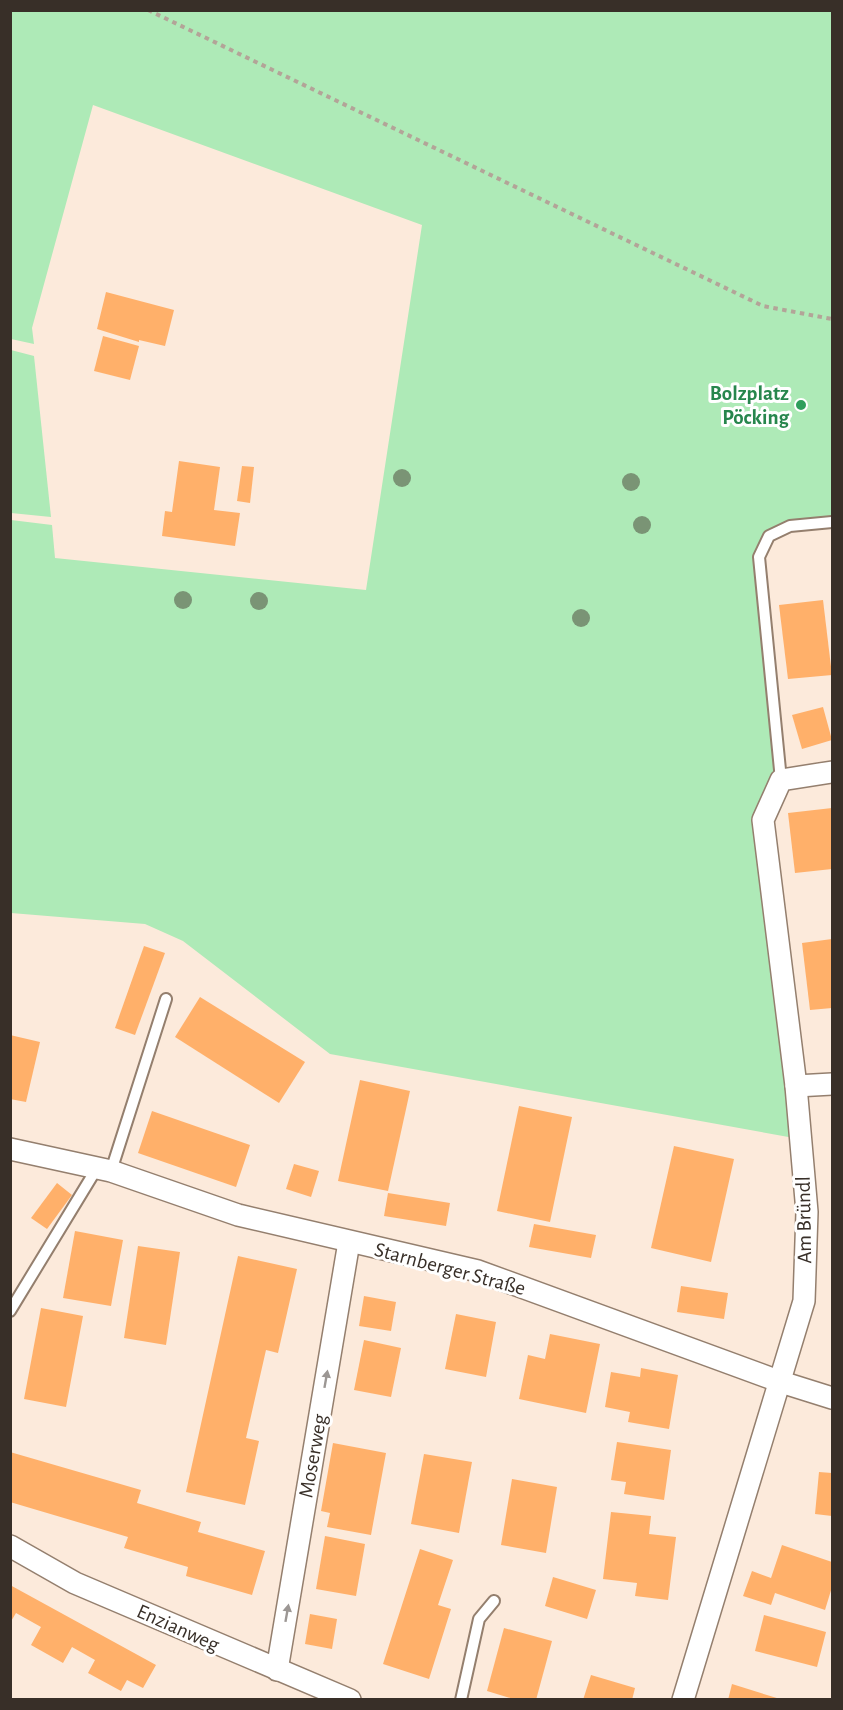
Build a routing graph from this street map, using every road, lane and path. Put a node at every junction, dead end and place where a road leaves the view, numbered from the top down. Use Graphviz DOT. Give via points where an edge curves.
graph roads {
  1 [pos="148,10"];
  2 [pos="832,319"];
  3 [pos="832,522"];
  4 [pos="832,772"];
  5 [pos="781,780"];
  6 [pos="166,999"];
  7 [pos="832,1084"];
  8 [pos="796,1086"];
  9 [pos="10,1149"];
  10 [pos="104,1170"];
  11 [pos="349,1242"];
  12 [pos="10,1311"];
  13 [pos="781,1382"];
  14 [pos="832,1398"];
  15 [pos="10,1545"];
  16 [pos="494,1601"];
  17 [pos="277,1670"];
  18 [pos="350,1700"];
  19 [pos="461,1700"];
  20 [pos="683,1700"];
  1 -- 2 [label="path" via="763,306"];
  3 -- 5 [label="lane" via="790,526 769,536 759,557"];
  4 -- 5 [label="street"];
  5 -- 8 [label="street, Am Bründl" via="764,820"];
  6 -- 10 [label="lane"];
  7 -- 8 [label="street"];
  8 -- 13 [label="street, Am Bründl" via="807,1212 804,1301"];
  9 -- 10 [label="street, Starnberger Straße"];
  10 -- 11 [label="street, Starnberger Straße" via="238,1215"];
  10 -- 12 [label="lane"];
  11 -- 13 [label="street, Starnberger Straße" via="478,1271"];
  17 -- 11 [label="street, Moserweg, one-way"];
  13 -- 14 [label="street, Starnberger Straße"];
  13 -- 20 [label="street, Am Bründl"];
  15 -- 17 [label="street, Enzianweg" via="75,1583"];
  16 -- 19 [label="lane" via="479,1619"];
  17 -- 18 [label="street, Enzianweg"];
}
